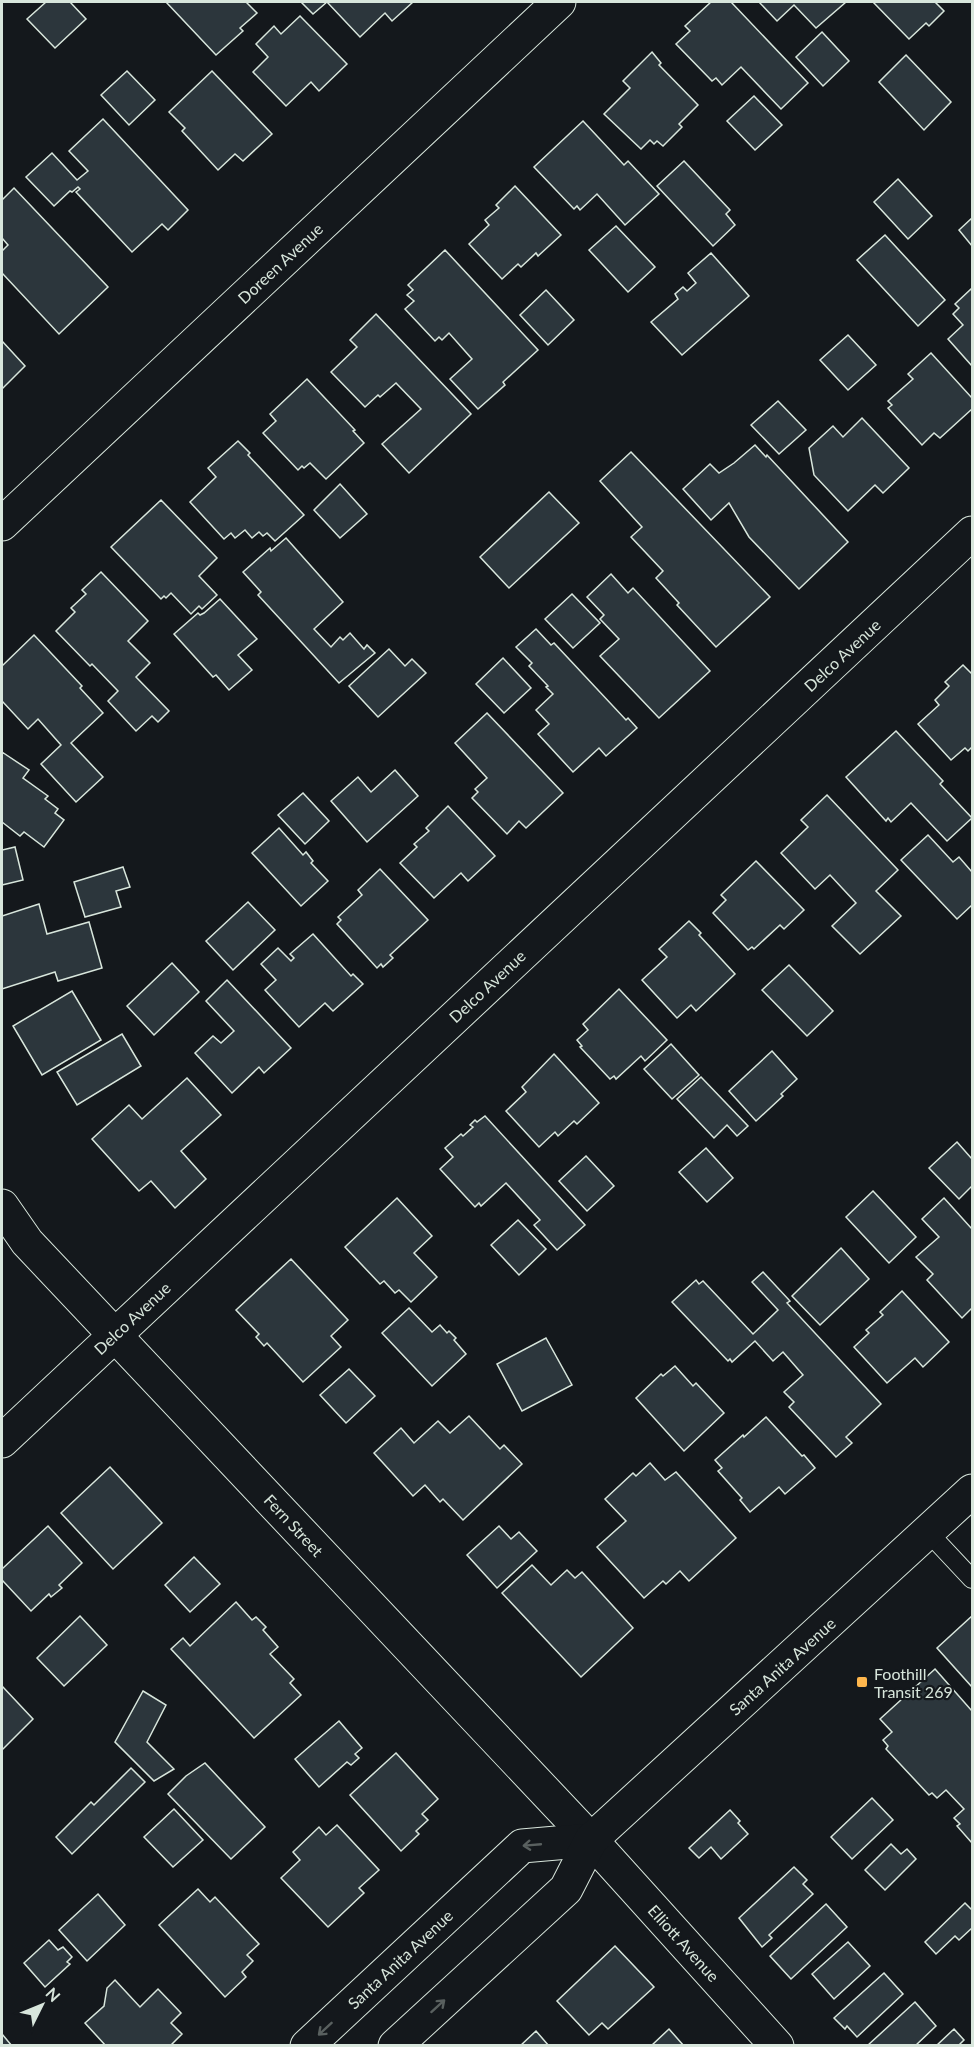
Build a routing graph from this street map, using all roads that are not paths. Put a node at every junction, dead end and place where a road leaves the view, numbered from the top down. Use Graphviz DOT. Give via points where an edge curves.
graph roads {
  1 [pos="559,2"];
  2 [pos="2,524"];
  3 [pos="972,533"];
  4 [pos="2,1206"];
  5 [pos="115,1334"];
  6 [pos="2,1441"];
  7 [pos="972,1491"];
  8 [pos="928,1532"];
  9 [pos="972,1579"];
  10 [pos="591,1840"];
  11 [pos="307,2046"];
  12 [pos="394,2046"];
  13 [pos="777,2046"];
  1 -- 2 [label="street, Doreen Avenue"];
  3 -- 5 [label="street, Delco Avenue"];
  4 -- 5 [label="street, Fern Street" via="27,1242"];
  5 -- 6 [label="street, Delco Avenue"];
  5 -- 10 [label="street, Fern Street"];
  7 -- 8 [label="street, Santa Anita Avenue"];
  8 -- 9 [label="lane"];
  8 -- 10 [label="street, Santa Anita Avenue"];
  10 -- 11 [label="street, Santa Anita Avenue, one-way" via="522,1846"];
  12 -- 10 [label="street, Santa Anita Avenue, one-way" via="566,1889"];
  10 -- 13 [label="street, Elliott Avenue"];
}
